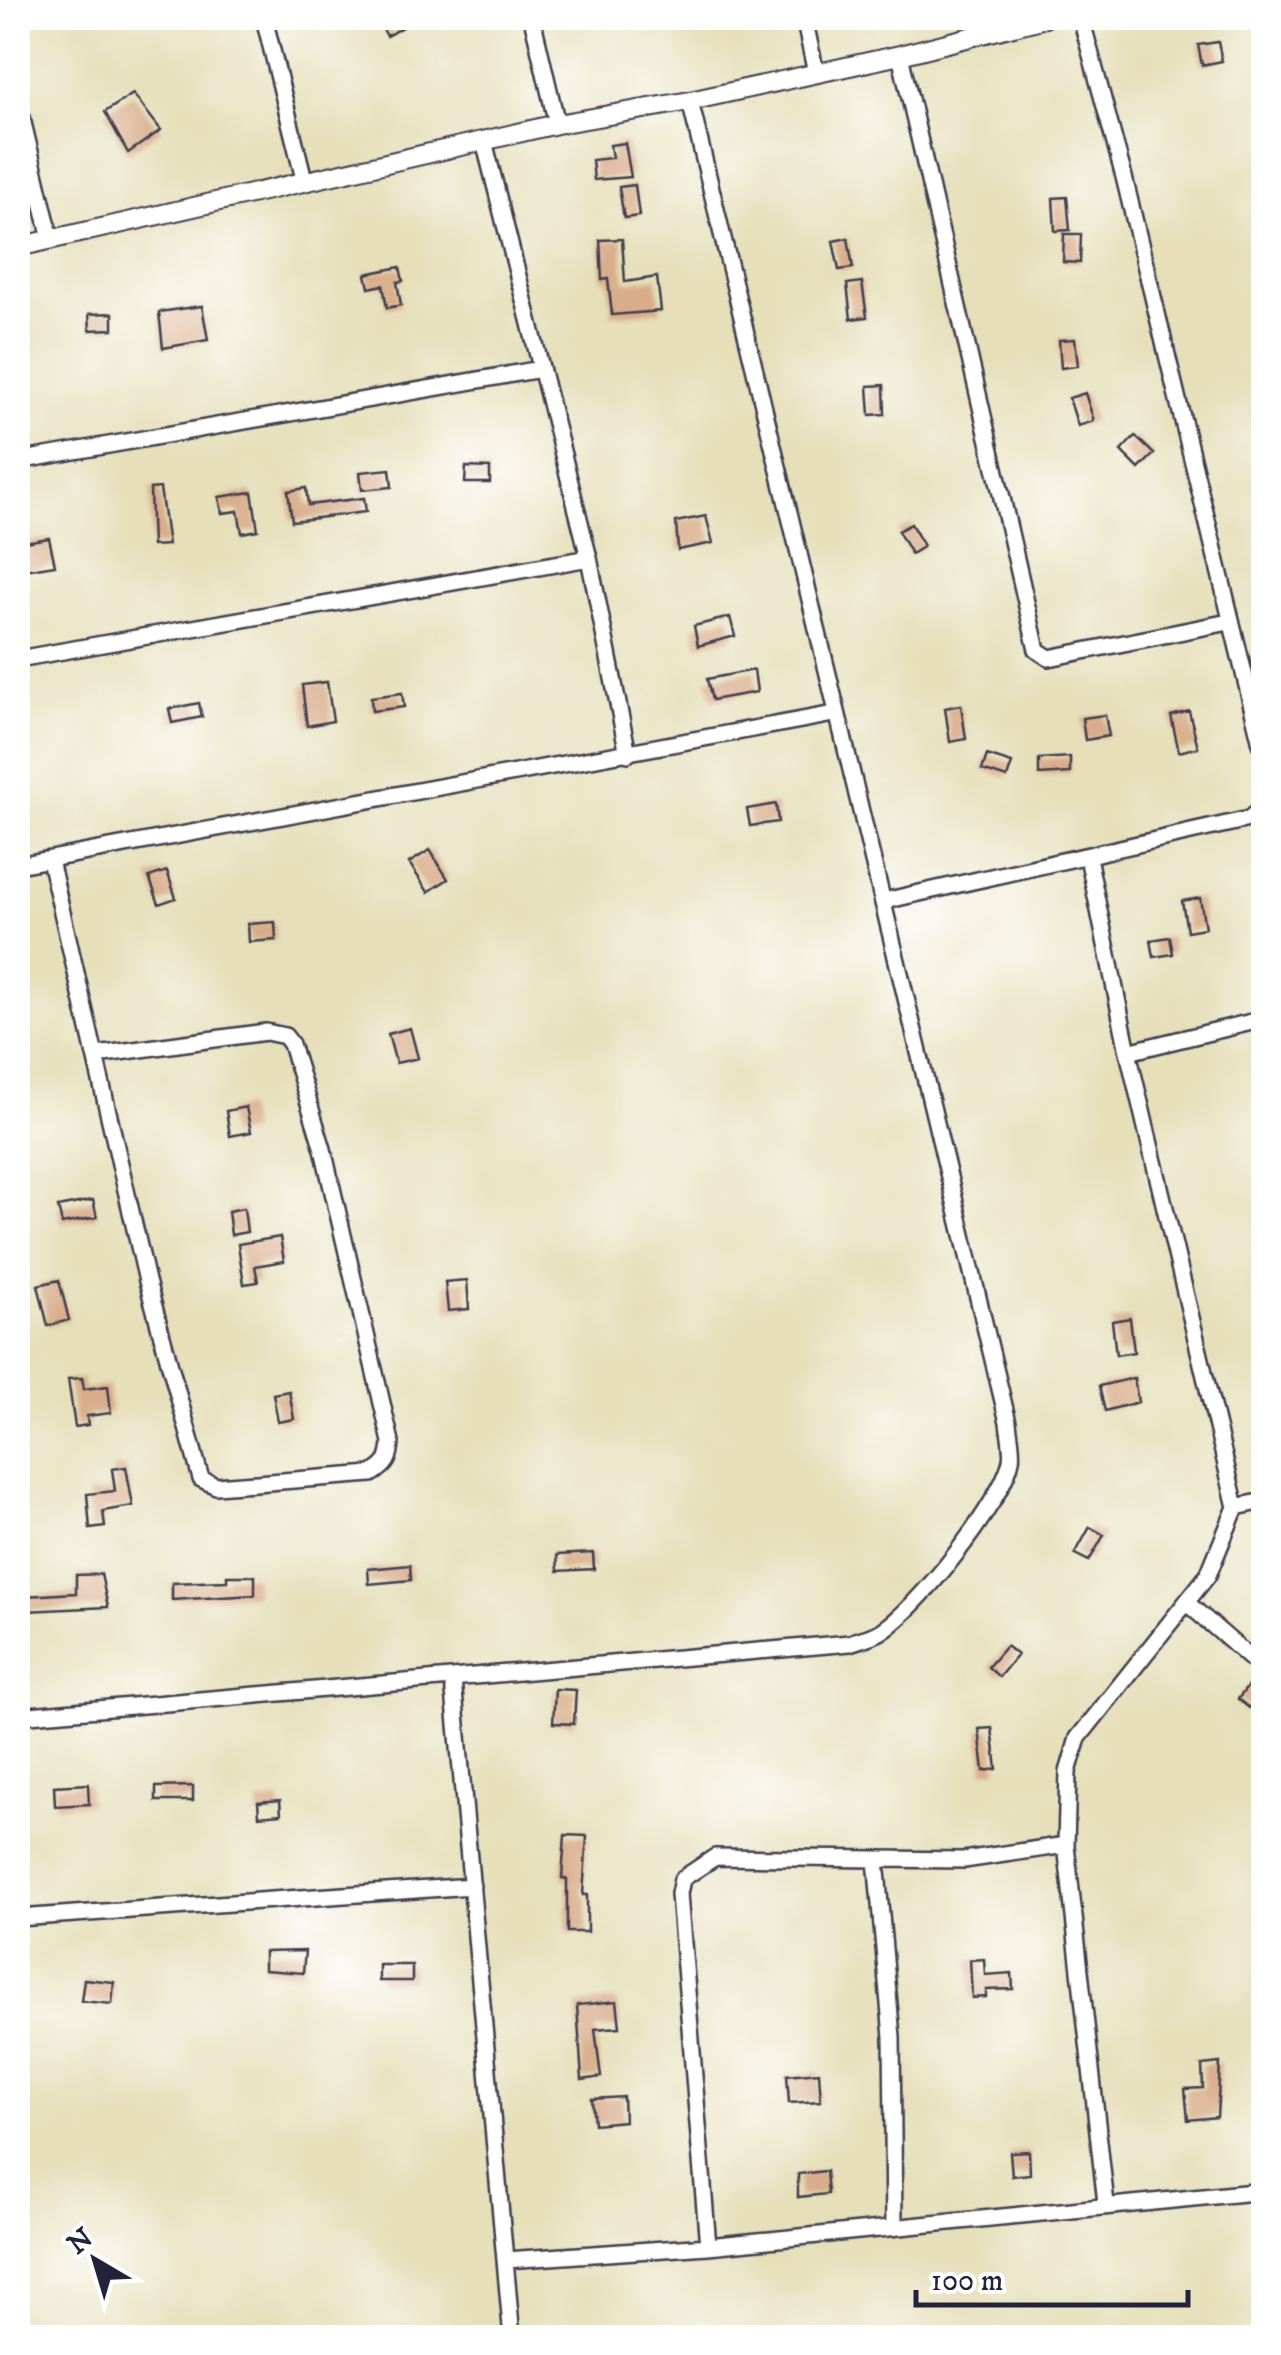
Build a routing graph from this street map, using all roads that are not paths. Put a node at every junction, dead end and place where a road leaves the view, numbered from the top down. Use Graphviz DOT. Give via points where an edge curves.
graph roads {
  1 [pos="264,18"];
  2 [pos="532,18"];
  3 [pos="804,18"];
  4 [pos="1044,18"];
  5 [pos="1081,18"];
  6 [pos="900,55"];
  7 [pos="816,73"];
  8 [pos="18,102"];
  9 [pos="690,102"];
  10 [pos="557,124"];
  11 [pos="484,141"];
  12 [pos="305,183"];
  13 [pos="50,239"];
  14 [pos="18,247"];
  15 [pos="541,369"];
  16 [pos="18,461"];
  17 [pos="589,558"];
  18 [pos="1229,622"];
  19 [pos="18,659"];
  20 [pos="834,714"];
  21 [pos="628,754"];
  22 [pos="1264,756"];
  23 [pos="1264,806"];
  24 [pos="1088,857"];
  25 [pos="50,860"];
  26 [pos="18,866"];
  27 [pos="884,901"];
  28 [pos="1264,1020"];
  29 [pos="1128,1052"];
  30 [pos="98,1055"];
  31 [pos="1264,1501"];
  32 [pos="1236,1507"];
  33 [pos="1187,1603"];
  34 [pos="1264,1670"];
  35 [pos="453,1680"];
  36 [pos="18,1716"];
  37 [pos="1066,1845"];
  38 [pos="876,1860"];
  39 [pos="472,1886"];
  40 [pos="18,1918"];
  41 [pos="1264,2192"];
  42 [pos="1106,2204"];
  43 [pos="894,2226"];
  44 [pos="708,2246"];
  45 [pos="506,2260"];
  46 [pos="512,2338"];
  1 -- 12 [label="street"];
  2 -- 10 [label="street"];
  3 -- 7 [label="street"];
  4 -- 6 [label="street"];
  5 -- 18 [label="street"];
  6 -- 7 [label="street"];
  6 -- 18 [label="street" via="1037,650 1049,658"];
  7 -- 9 [label="street"];
  8 -- 13 [label="street"];
  9 -- 10 [label="street"];
  9 -- 20 [label="street"];
  10 -- 11 [label="street"];
  11 -- 12 [label="street"];
  11 -- 15 [label="street"];
  12 -- 13 [label="street"];
  13 -- 14 [label="street"];
  15 -- 16 [label="street"];
  15 -- 17 [label="street"];
  17 -- 19 [label="street"];
  17 -- 21 [label="street"];
  18 -- 22 [label="street"];
  20 -- 21 [label="street"];
  20 -- 27 [label="street"];
  21 -- 25 [label="street"];
  23 -- 24 [label="street" via="1249,819"];
  24 -- 27 [label="street"];
  24 -- 29 [label="street"];
  25 -- 26 [label="street"];
  25 -- 30 [label="street"];
  27 -- 35 [label="street" via="1008,1422 1012,1456 1005,1478 950,1562 880,1632 850,1642"];
  28 -- 29 [label="street"];
  29 -- 32 [label="street"];
  30 -- 30 [label="street" via="266,1032 292,1044 324,1149 392,1442 383,1468 216,1486 201,1479 147,1281"];
  31 -- 32 [label="street"];
  32 -- 33 [label="street" via="1208,1575"];
  33 -- 34 [label="street"];
  33 -- 37 [label="street" via="1078,1738 1068,1772"];
  35 -- 36 [label="street"];
  35 -- 39 [label="street"];
  37 -- 38 [label="street" via="964,1860"];
  37 -- 42 [label="street"];
  38 -- 43 [label="street" via="892,2037"];
  38 -- 44 [label="street" via="725,1856 699,1864 682,1879"];
  39 -- 40 [label="street"];
  39 -- 45 [label="street"];
  41 -- 42 [label="street"];
  42 -- 43 [label="street"];
  43 -- 44 [label="street"];
  44 -- 45 [label="street"];
  45 -- 46 [label="street"];
}
